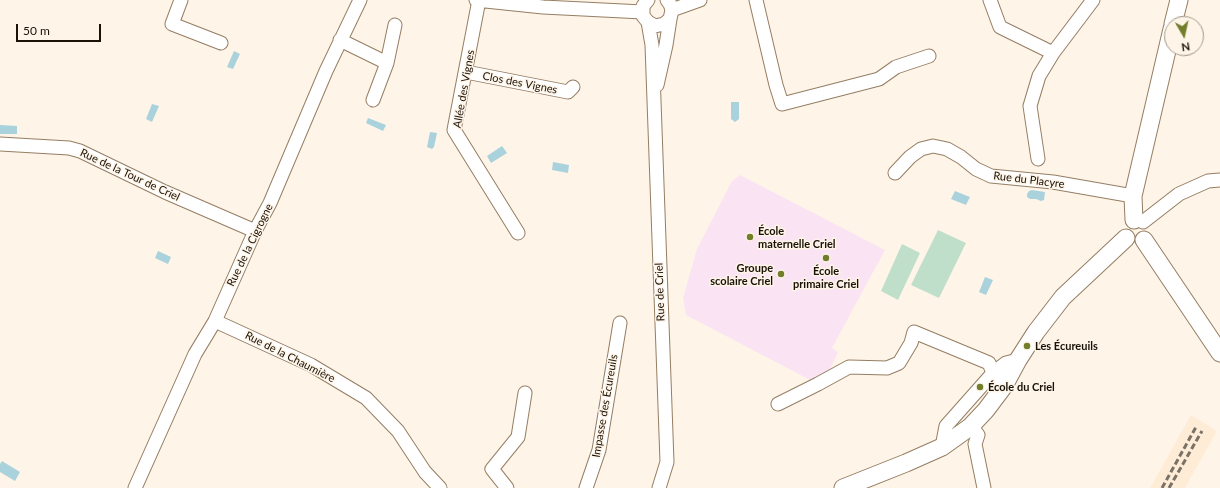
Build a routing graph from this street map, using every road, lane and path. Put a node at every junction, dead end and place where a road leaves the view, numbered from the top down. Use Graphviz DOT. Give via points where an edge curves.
graph roads {
  1 [pos="181,0"];
  2 [pos="360,0"];
  3 [pos="476,0"];
  4 [pos="479,0"];
  5 [pos="700,0"];
  6 [pos="756,0"];
  7 [pos="990,0"];
  8 [pos="1093,0"];
  9 [pos="1179,0"];
  10 [pos="542,3"];
  11 [pos="669,6"];
  12 [pos="646,8"];
  13 [pos="1175,16"];
  14 [pos="395,25"];
  15 [pos="340,40"];
  16 [pos="221,43"];
  17 [pos="1053,53"];
  18 [pos="929,56"];
  19 [pos="1166,56"];
  20 [pos="387,63"];
  21 [pos="466,72"];
  22 [pos="572,87"];
  23 [pos="654,95"];
  24 [pos="373,100"];
  25 [pos="0,144"];
  26 [pos="1038,159"];
  27 [pos="895,173"];
  28 [pos="1220,180"];
  29 [pos="1133,196"];
  30 [pos="1139,221"];
  31 [pos="255,231"];
  32 [pos="518,233"];
  33 [pos="1126,238"];
  34 [pos="1144,240"];
  35 [pos="215,321"];
  36 [pos="620,323"];
  37 [pos="1220,352"];
  38 [pos="1018,360"];
  39 [pos="993,373"];
  40 [pos="1004,386"];
  41 [pos="525,393"];
  42 [pos="778,404"];
  43 [pos="970,427"];
  44 [pos="942,447"];
  45 [pos="135,488"];
  46 [pos="440,488"];
  47 [pos="507,488"];
  48 [pos="586,488"];
  49 [pos="659,488"];
  50 [pos="843,488"];
  51 [pos="984,488"];
  1 -- 16 [label="street" via="172,24"];
  2 -- 15 [label="street, Rue de la Cigrogne"];
  3 -- 4 [label="street"];
  4 -- 10 [label="street"];
  4 -- 21 [label="street, Allée des Vignes"];
  5 -- 11 [label="street"];
  6 -- 18 [label="street" via="782,104 878,79 896,67"];
  7 -- 17 [label="street" via="1000,27"];
  8 -- 17 [label="street"];
  9 -- 13 [label="street"];
  10 -- 12 [label="street"];
  11 -- 12 [label="street" via="664,24 660,26 655,26"];
  11 -- 23 [label="street, Rue de Criel" via="669,27"];
  12 -- 23 [label="street, Rue de Criel" via="652,45"];
  14 -- 20 [label="street"];
  15 -- 20 [label="street"];
  15 -- 31 [label="street, Rue de la Cigrogne" via="270,204"];
  17 -- 26 [label="street" via="1039,76 1030,106"];
  19 -- 29 [label="street"];
  20 -- 24 [label="street"];
  21 -- 22 [label="street, Clos des Vignes" via="568,92"];
  21 -- 32 [label="street, Allée des Vignes" via="454,130"];
  23 -- 49 [label="street, Rue de Criel" via="667,462"];
  25 -- 31 [label="street, Rue de la Tour de Criel" via="69,148 80,151"];
  27 -- 29 [label="street, Rue du Placyre" via="921,149 933,146 948,149 976,169 991,176 1053,182"];
  28 -- 30 [label="street" via="1208,181 1179,194"];
  29 -- 30 [label="street"];
  30 -- 33 [label="street" via="1125,227"];
  30 -- 34 [label="street" via="1148,231"];
  31 -- 35 [label="street, Rue de la Cigrogne"];
  33 -- 34 [label="street" via="1134,243"];
  33 -- 38 [label="street" via="1063,297"];
  34 -- 37 [label="street"];
  35 -- 45 [label="street, Rue de la Cigrogne" via="195,354"];
  35 -- 46 [label="street, Rue de la Chaumière" via="311,366 366,398 398,432 425,472"];
  36 -- 48 [label="street, Impasse des Écureuils" via="600,450"];
  38 -- 39 [label="street" via="1006,363"];
  38 -- 40 [label="street"];
  39 -- 40 [label="street"];
  39 -- 42 [label="street" via="988,362 914,332 911,343 899,363 887,368 848,367"];
  39 -- 44 [label="street" via="946,426"];
  40 -- 43 [label="street"];
  41 -- 47 [label="street" via="518,437 492,469"];
  43 -- 44 [label="street"];
  43 -- 51 [label="street" via="978,435 975,444"];
  44 -- 50 [label="street"];
}
